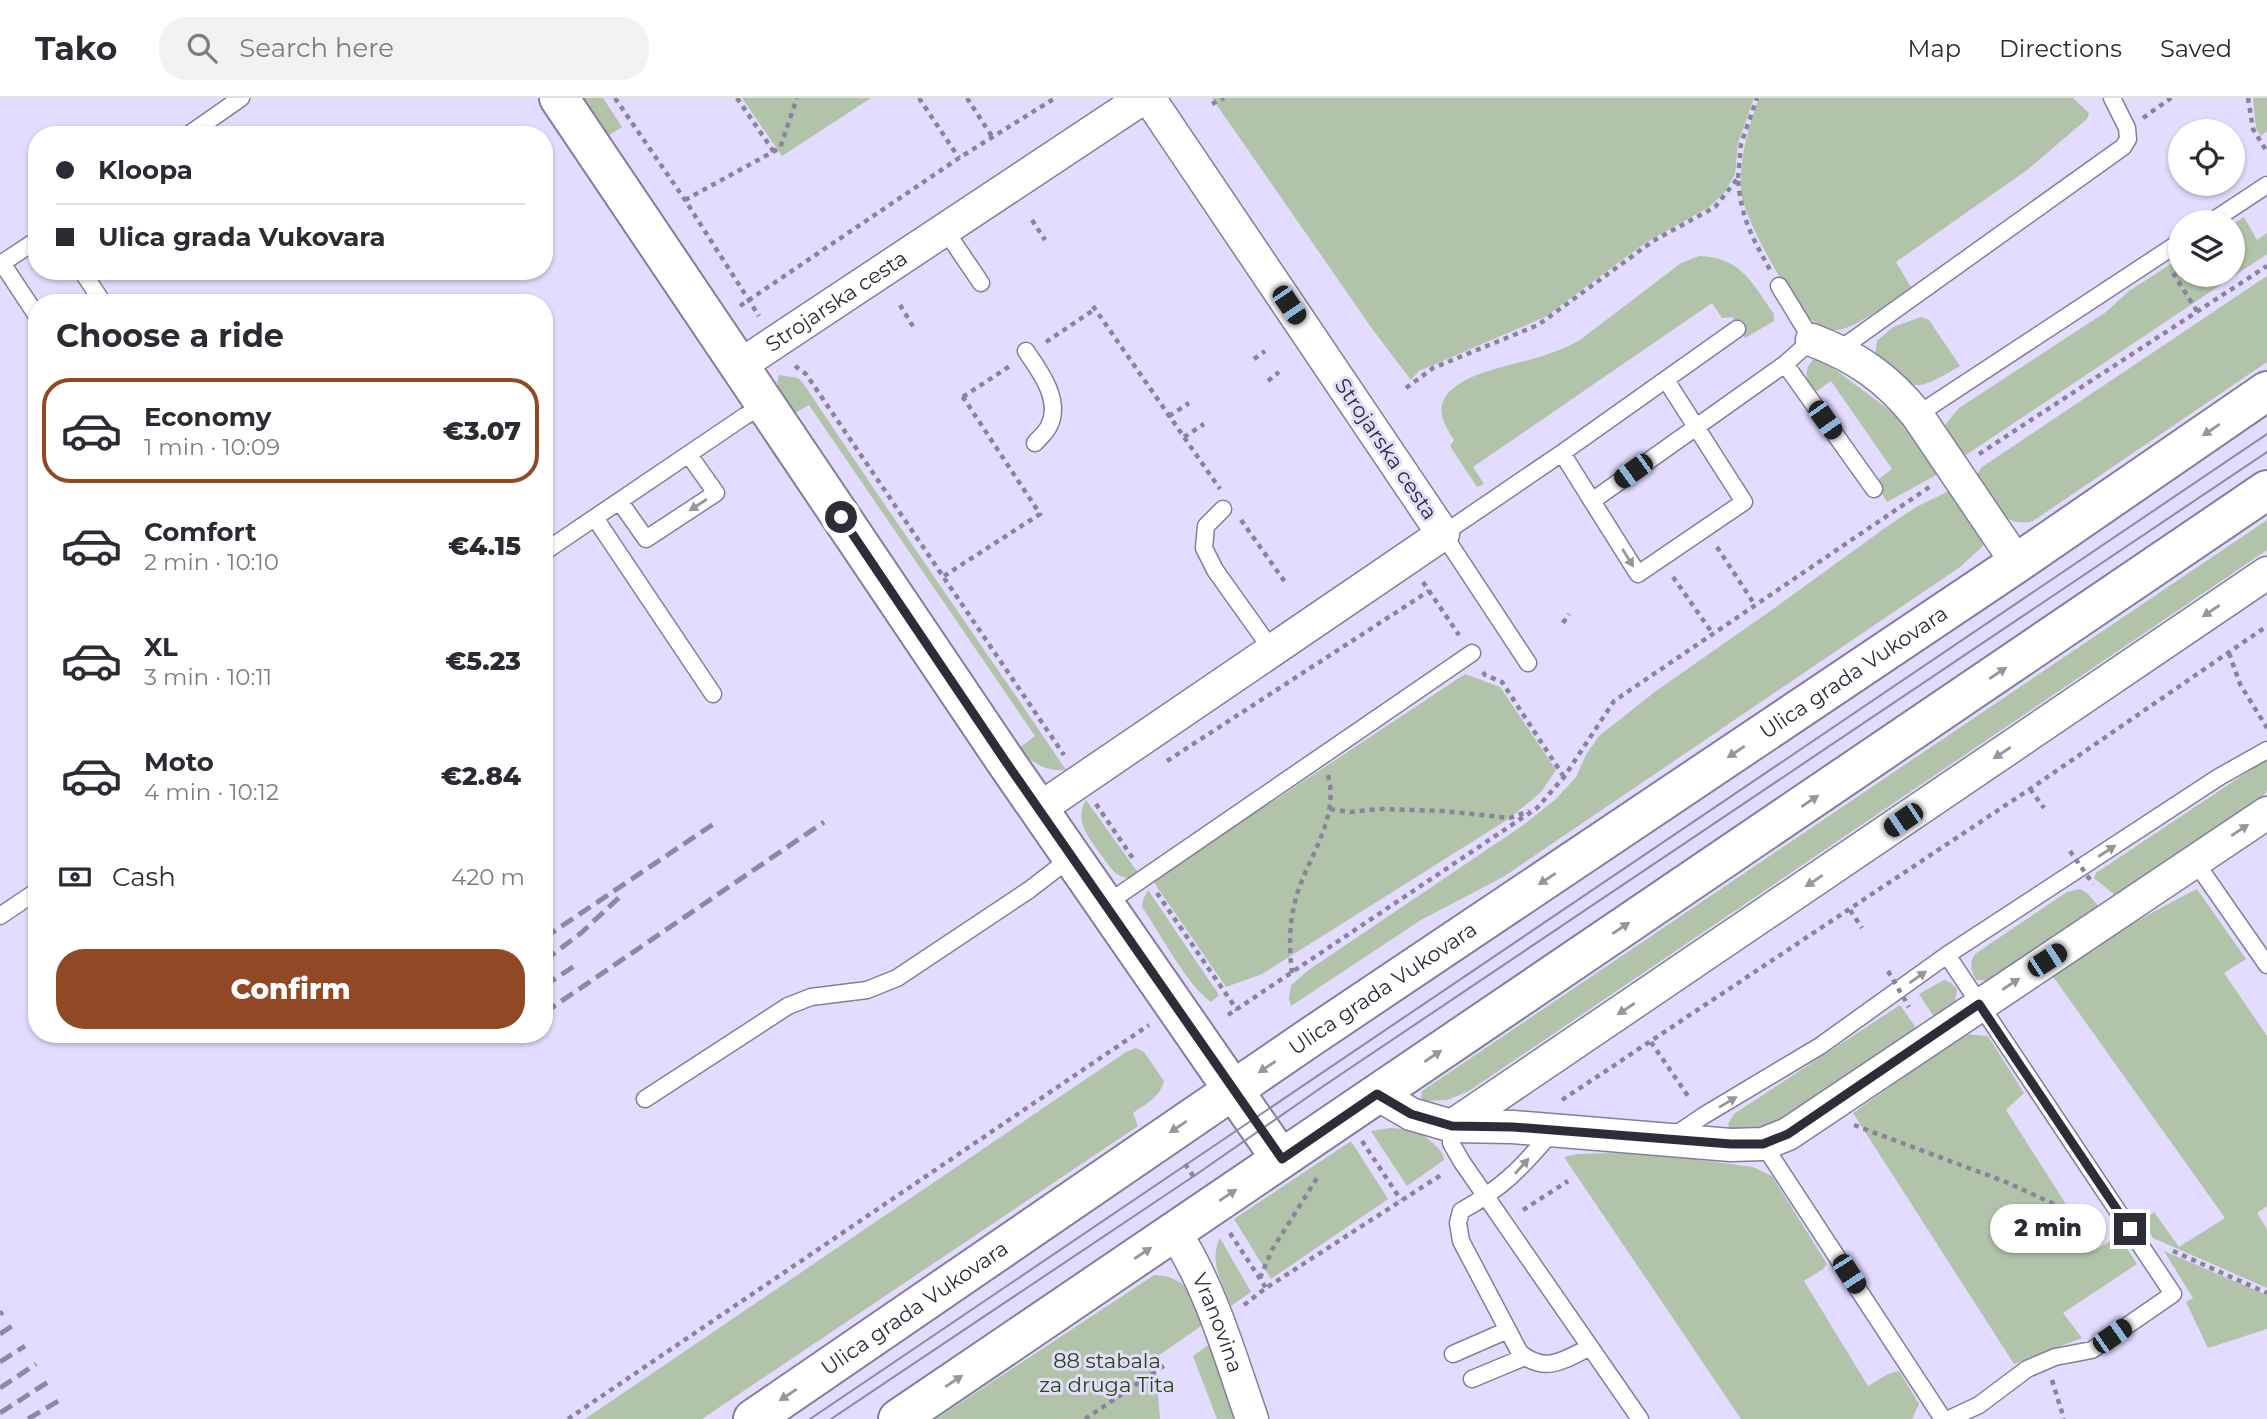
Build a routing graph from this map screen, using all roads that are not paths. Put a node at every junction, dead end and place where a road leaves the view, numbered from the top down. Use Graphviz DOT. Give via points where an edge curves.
graph roads {
  1 [pos="241,98"];
  2 [pos="559,98"];
  3 [pos="1143,98"];
  4 [pos="1149,98"];
  5 [pos="2112,98"];
  6 [pos="201,126"];
  7 [pos="2267,185"];
  8 [pos="2229,210"];
  9 [pos="945,230"];
  10 [pos="28,246"];
  11 [pos="2168,251"];
  12 [pos="981,283"];
  13 [pos="1779,286"];
  14 [pos="28,302"];
  15 [pos="1737,329"];
  16 [pos="1825,345"];
  17 [pos="1026,351"];
  18 [pos="1785,363"];
  19 [pos="739,366"];
  20 [pos="1666,380"];
  21 [pos="2267,391"];
  22 [pos="766,405"];
  23 [pos="1917,415"];
  24 [pos="1696,426"];
  25 [pos="1035,443"];
  26 [pos="1562,453"];
  27 [pos="689,456"];
  28 [pos="1874,489"];
  29 [pos="2267,490"];
  30 [pos="1592,501"];
  31 [pos="620,502"];
  32 [pos="1229,510"];
  33 [pos="595,518"];
  34 [pos="1443,534"];
  35 [pos="553,546"];
  36 [pos="2017,563"];
  37 [pos="2267,573"];
  38 [pos="1272,650"];
  39 [pos="1472,653"];
  40 [pos="1528,663"];
  41 [pos="713,694"];
  42 [pos="2267,750"];
  43 [pos="1039,809"];
  44 [pos="2267,813"];
  45 [pos="1073,857"];
  46 [pos="2194,860"];
  47 [pos="28,897"];
  48 [pos="1106,904"];
  49 [pos="0,916"];
  50 [pos="1947,955"];
  51 [pos="2267,965"];
  52 [pos="1979,1004"];
  53 [pos="1235,1089"];
  54 [pos="1377,1094"];
  55 [pos="645,1099"];
  56 [pos="1554,1118"];
  57 [pos="1452,1126"];
  58 [pos="1670,1139"];
  59 [pos="1763,1144"];
  60 [pos="1282,1159"];
  61 [pos="1487,1197"];
  62 [pos="1174,1231"];
  63 [pos="1508,1330"];
  64 [pos="1590,1347"];
  65 [pos="1453,1354"];
  66 [pos="1525,1357"];
  67 [pos="1472,1379"];
  68 [pos="753,1419"];
  69 [pos="898,1419"];
  70 [pos="1252,1419"];
  71 [pos="1640,1419"];
  72 [pos="1943,1419"];
  73 [pos="1949,1419"];
  1 -- 6 [label="lane"];
  2 -- 19 [label="main road"];
  3 -- 9 [label="street, Strojarska cesta"];
  4 -- 34 [label="street, Strojarska cesta"];
  5 -- 16 [label="lane" via="2127,128 2123,147"];
  7 -- 8 [label="lane"];
  9 -- 12 [label="lane"];
  9 -- 19 [label="street, Strojarska cesta"];
  10 -- 14 [label="lane" via="2,263"];
  11 -- 23 [label="lane"];
  13 -- 16 [label="lane"];
  15 -- 20 [label="lane"];
  16 -- 18 [label="lane"];
  16 -- 23 [label="street" via="1859,361"];
  17 -- 25 [label="lane" via="1050,392 1054,412 1049,428"];
  18 -- 24 [label="lane"];
  18 -- 28 [label="lane"];
  19 -- 22 [label="main road"];
  20 -- 24 [label="lane"];
  20 -- 26 [label="lane"];
  21 -- 36 [label="main road, Ulica grada Vukovara, one-way"];
  22 -- 27 [label="lane"];
  22 -- 43 [label="main road"];
  23 -- 36 [label="street"];
  24 -- 30 [label="lane"];
  30 -- 24 [label="lane, one-way" via="1638,574 1744,502"];
  26 -- 30 [label="lane"];
  26 -- 34 [label="lane"];
  27 -- 31 [label="lane"];
  27 -- 31 [label="lane, one-way" via="716,493 646,539"];
  54 -- 29 [label="main road, one-way"];
  31 -- 33 [label="lane"];
  32 -- 38 [label="lane" via="1206,526 1204,548"];
  33 -- 35 [label="lane"];
  33 -- 41 [label="lane"];
  34 -- 38 [label="street, Strojarska cesta"];
  34 -- 40 [label="lane"];
  36 -- 53 [label="main road, Ulica grada Vukovara, one-way"];
  37 -- 57 [label="street, one-way"];
  38 -- 43 [label="street, Strojarska cesta"];
  39 -- 48 [label="lane"];
  50 -- 42 [label="lane, one-way"];
  43 -- 45 [label="main road"];
  46 -- 44 [label="street, one-way"];
  45 -- 48 [label="main road"];
  45 -- 55 [label="lane" via="897,978 867,990 788,1006"];
  46 -- 51 [label="lane"];
  52 -- 46 [label="street, one-way"];
  47 -- 49 [label="lane"];
  48 -- 53 [label="main road"];
  50 -- 52 [label="lane"];
  58 -- 50 [label="lane, one-way" via="1820,1046"];
  52 -- 59 [label="street" via="1827,1110"];
  52 -- 73 [label="lane" via="2173,1294 2092,1350 2045,1361 1979,1405"];
  53 -- 60 [label="main road"];
  53 -- 68 [label="main road, Ulica grada Vukovara, one-way"];
  54 -- 57 [label="street" via="1411,1114"];
  54 -- 60 [label="main road"];
  56 -- 57 [label="street" via="1513,1127"];
  56 -- 58 [label="street"];
  61 -- 56 [label="lane, one-way" via="1514,1175"];
  57 -- 61 [label="lane" via="1451,1143"];
  58 -- 59 [label="street"];
  59 -- 72 [label="lane"];
  62 -- 60 [label="main road, one-way"];
  61 -- 63 [label="lane" via="1461,1211 1458,1223 1461,1241"];
  61 -- 64 [label="lane"];
  69 -- 62 [label="main road, one-way"];
  62 -- 70 [label="street, Vranovina" via="1199,1279"];
  63 -- 65 [label="lane"];
  63 -- 66 [label="lane"];
  64 -- 66 [label="lane" via="1557,1363 1536,1364"];
  64 -- 71 [label="lane"];
  66 -- 67 [label="lane"];
}
